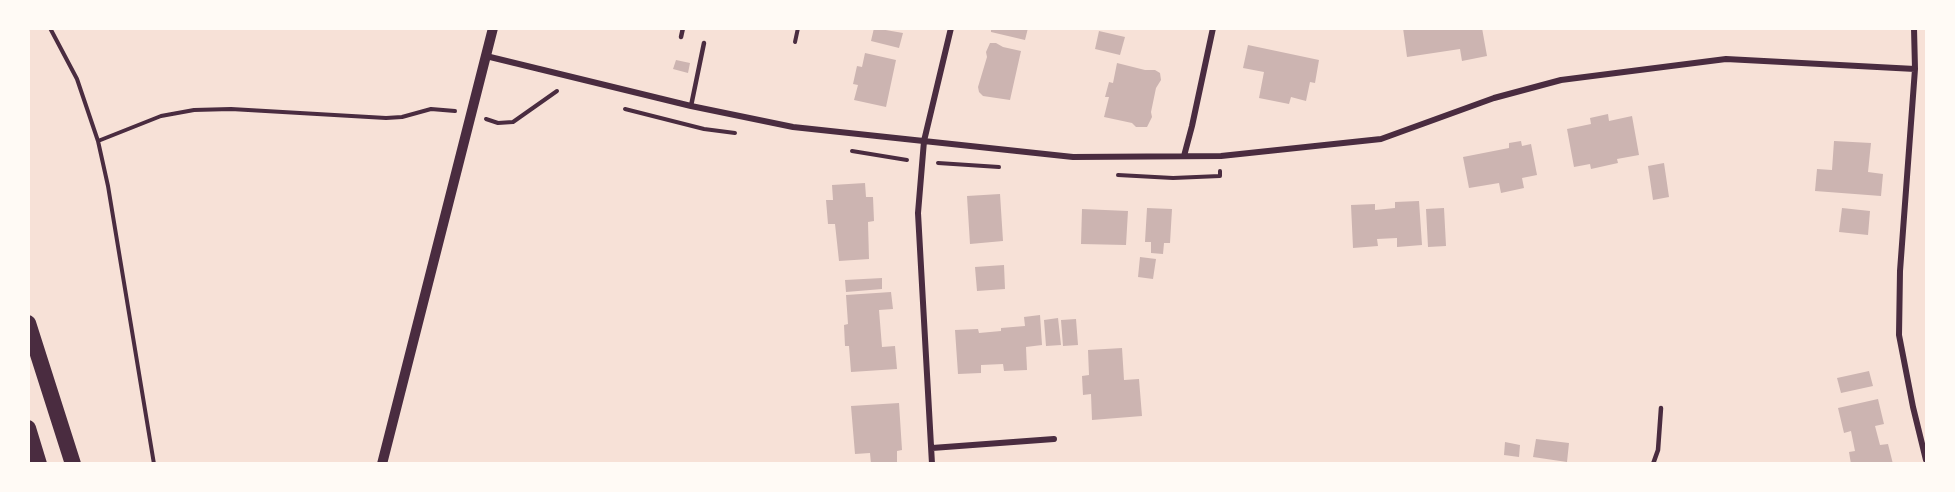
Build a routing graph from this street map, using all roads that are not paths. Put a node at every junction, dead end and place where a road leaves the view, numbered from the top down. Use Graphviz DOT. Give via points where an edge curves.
graph roads {
  1 [pos="494,28"];
  2 [pos="683,28"];
  3 [pos="951,28"];
  4 [pos="1213,28"];
  5 [pos="1914,28"];
  6 [pos="681,37"];
  7 [pos="704,44"];
  8 [pos="486,56"];
  9 [pos="1915,69"];
  10 [pos="691,106"];
  11 [pos="924,141"];
  12 [pos="1184,156"];
  13 [pos="28,323"];
  14 [pos="1661,408"];
  15 [pos="28,428"];
  16 [pos="1054,440"];
  17 [pos="932,448"];
  18 [pos="1926,460"];
  19 [pos="39,464"];
  20 [pos="73,464"];
  21 [pos="382,464"];
  22 [pos="932,464"];
  23 [pos="1653,464"];
  1 -- 8 [label="street"];
  2 -- 6 [label="lane"];
  3 -- 11 [label="street"];
  4 -- 12 [label="street"];
  5 -- 9 [label="street"];
  7 -- 10 [label="lane"];
  8 -- 10 [label="street"];
  8 -- 21 [label="street"];
  9 -- 12 [label="street" via="1726,59 1572,78 1494,98 1381,139 1221,156"];
  9 -- 18 [label="street" via="1899,335"];
  10 -- 11 [label="street" via="793,127"];
  11 -- 12 [label="street" via="1073,157"];
  11 -- 17 [label="street" via="918,213"];
  13 -- 20 [label="highway"];
  14 -- 23 [label="lane"];
  15 -- 19 [label="highway"];
  16 -- 17 [label="street"];
  17 -- 22 [label="street"];
}
